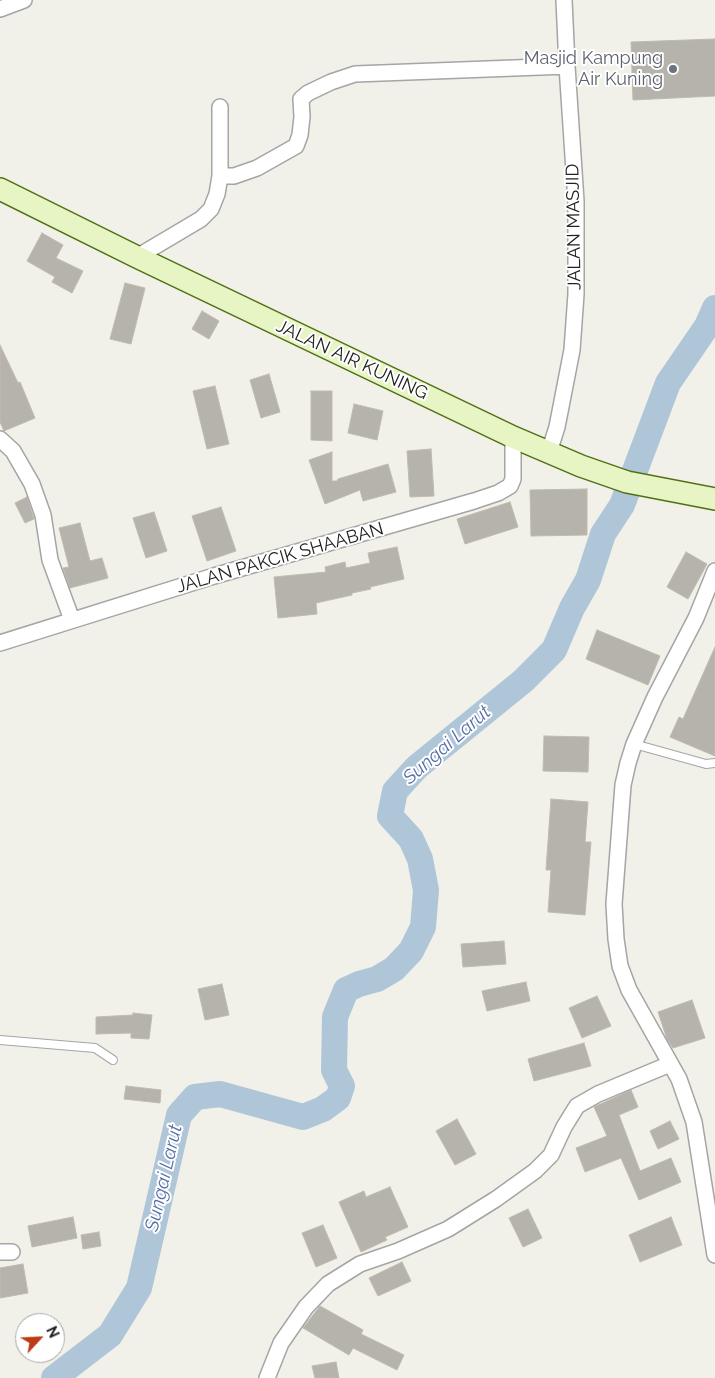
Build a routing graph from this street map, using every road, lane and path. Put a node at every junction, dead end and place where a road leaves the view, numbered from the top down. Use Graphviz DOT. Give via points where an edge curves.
graph roads {
  1 [pos="24,0"];
  2 [pos="564,0"];
  3 [pos="0,9"];
  4 [pos="567,66"];
  5 [pos="220,107"];
  6 [pos="220,176"];
  7 [pos="0,189"];
  8 [pos="137,257"];
  9 [pos="513,437"];
  10 [pos="0,439"];
  11 [pos="549,452"];
  12 [pos="715,499"];
  13 [pos="715,571"];
  14 [pos="72,620"];
  15 [pos="0,643"];
  16 [pos="634,744"];
  17 [pos="715,763"];
  18 [pos="0,1040"];
  19 [pos="113,1060"];
  20 [pos="670,1064"];
  21 [pos="709,1170"];
  22 [pos="715,1255"];
  23 [pos="266,1378"];
  1 -- 3 [label="street"];
  2 -- 4 [label="street, JALAN MASJID"];
  4 -- 6 [label="street" via="355,74 308,93 301,99 302,117 296,146 257,168 234,176"];
  4 -- 11 [label="street, JALAN MASJID" via="576,201 576,294 572,350"];
  5 -- 6 [label="street"];
  6 -- 8 [label="street" via="211,209 201,219"];
  7 -- 8 [label="main road, JALAN AIR KUNING"];
  8 -- 9 [label="main road, JALAN AIR KUNING"];
  9 -- 11 [label="main road, JALAN AIR KUNING"];
  9 -- 14 [label="street, JALAN PAKCIK SHAABAN" via="513,479 510,486 498,493"];
  10 -- 14 [label="street" via="13,451 32,484 43,515 50,560"];
  11 -- 12 [label="main road, JALAN AIR KUNING" via="627,482"];
  13 -- 16 [label="street" via="696,618"];
  14 -- 15 [label="street, JALAN PAKCIK SHAABAN"];
  16 -- 17 [label="lane" via="706,764"];
  16 -- 20 [label="street" via="623,785 614,904 616,939 620,966 629,990"];
  18 -- 19 [label="lane" via="94,1048"];
  20 -- 21 [label="street" via="679,1079"];
  20 -- 23 [label="street" via="577,1106 551,1155 496,1199 448,1229 360,1264 328,1284 306,1307 281,1343"];
  21 -- 22 [label="street"];
}
